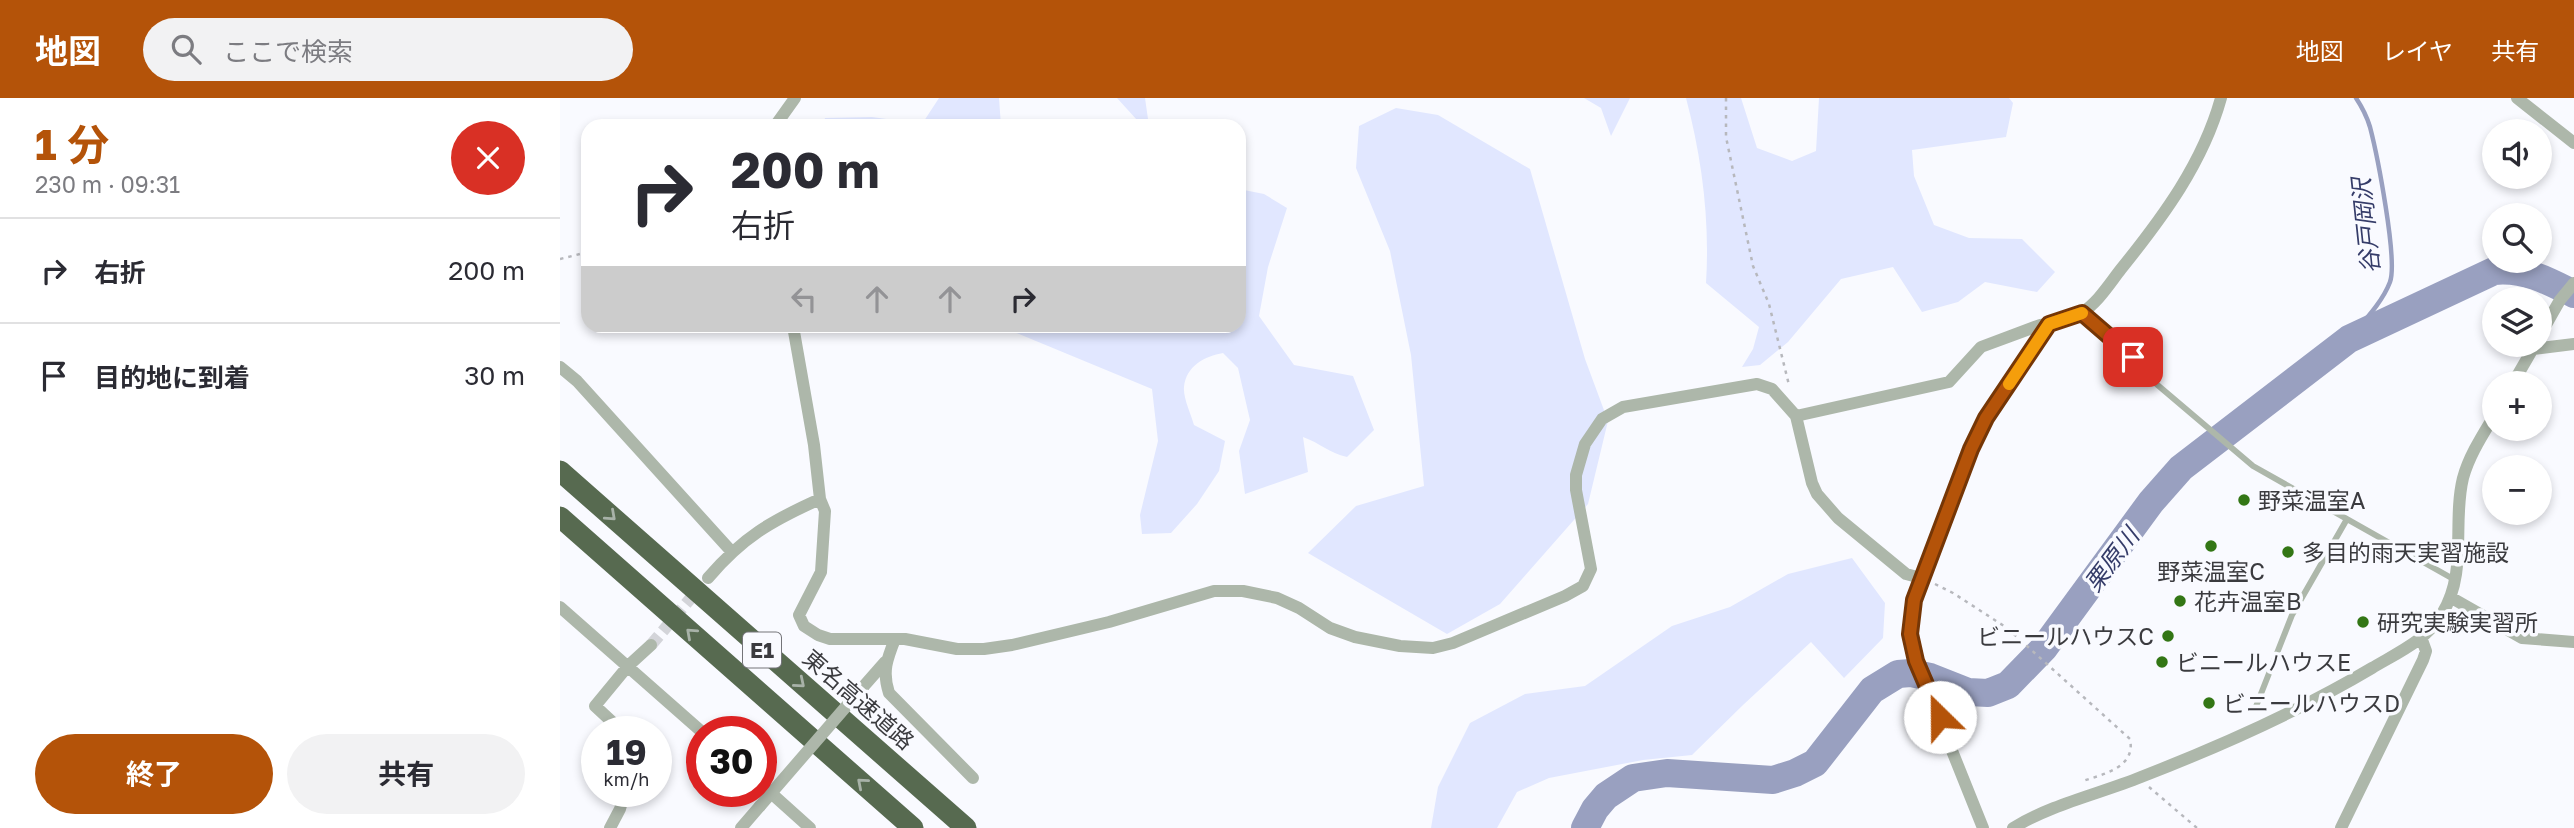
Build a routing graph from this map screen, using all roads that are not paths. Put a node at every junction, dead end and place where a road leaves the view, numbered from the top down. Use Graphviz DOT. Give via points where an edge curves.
graph roads {
  1 [pos="795,98"];
  2 [pos="2221,98"];
  3 [pos="2516,98"];
  4 [pos="780,119"];
  5 [pos="2574,143"];
  6 [pos="2574,283"];
  7 [pos="2082,313"];
  8 [pos="2552,315"];
  9 [pos="2049,324"];
  10 [pos="794,333"];
  11 [pos="2552,344"];
  12 [pos="2574,344"];
  13 [pos="560,367"];
  14 [pos="1796,416"];
  15 [pos="2482,437"];
  16 [pos="560,471"];
  17 [pos="820,499"];
  18 [pos="560,517"];
  19 [pos="2347,519"];
  20 [pos="731,551"];
  21 [pos="708,578"];
  22 [pos="1922,578"];
  23 [pos="2455,580"];
  24 [pos="2450,597"];
  25 [pos="560,607"];
  26 [pos="2421,637"];
  27 [pos="895,639"];
  28 [pos="2574,642"];
  29 [pos="651,645"];
  30 [pos="885,662"];
  31 [pos="628,666"];
  32 [pos="2255,709"];
  33 [pos="605,716"];
  34 [pos="686,718"];
  35 [pos="973,778"];
  36 [pos="777,798"];
  37 [pos="621,807"];
  38 [pos="610,828"];
  39 [pos="741,828"];
  40 [pos="810,828"];
  41 [pos="913,828"];
  42 [pos="966,828"];
  43 [pos="1983,828"];
  44 [pos="2013,828"];
  45 [pos="2341,828"];
  1 -- 4 [label="street"];
  2 -- 7 [label="street" via="2212,130 2162,218"];
  3 -- 5 [label="street"];
  6 -- 8 [label="street"];
  7 -- 9 [label="street"];
  7 -- 19 [label="lane" via="2253,466"];
  9 -- 14 [label="street" via="1981,347 1949,382"];
  9 -- 22 [label="street" via="1986,418"];
  10 -- 17 [label="street"];
  11 -- 12 [label="street"];
  13 -- 20 [label="street"];
  14 -- 22 [label="street" via="1817,495 1906,574"];
  14 -- 27 [label="street" via="1772,389 1757,384 1623,407 1611,413 1585,444 1576,475 1590,560 1583,586 1444,646 1400,646 1355,637 1278,598 1243,591 1214,591 1003,647 957,649"];
  15 -- 23 [label="street" via="2463,479"];
  16 -- 42 [label="highway, 東名高速道路 / E1, one-way"];
  17 -- 20 [label="street" via="778,518"];
  17 -- 27 [label="street" via="825,511 821,572 799,615 804,626 830,639"];
  41 -- 18 [label="highway, E1, one-way"];
  19 -- 23 [label="lane"];
  19 -- 32 [label="lane" via="2292,615"];
  20 -- 21 [label="street"];
  22 -- 43 [label="street" via="1910,615 1916,661"];
  23 -- 24 [label="street"];
  24 -- 26 [label="street" via="2441,617"];
  24 -- 28 [label="street" via="2522,638"];
  25 -- 31 [label="street"];
  26 -- 44 [label="street" via="2344,685 2243,736"];
  26 -- 45 [label="street" via="2426,651 2423,660"];
  27 -- 30 [label="street"];
  29 -- 31 [label="street"];
  30 -- 35 [label="street" via="889,693"];
  30 -- 39 [label="street, bridge"];
  31 -- 33 [label="street" via="595,706"];
  31 -- 34 [label="street"];
  36 -- 40 [label="street"];
  37 -- 38 [label="street"];
}
